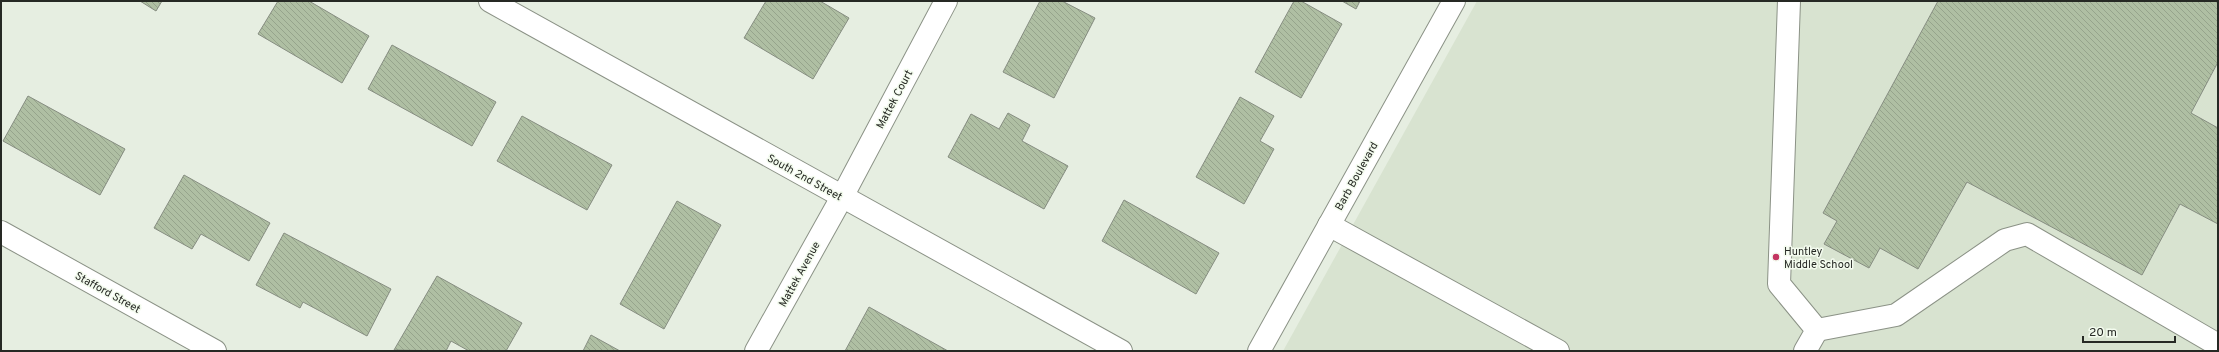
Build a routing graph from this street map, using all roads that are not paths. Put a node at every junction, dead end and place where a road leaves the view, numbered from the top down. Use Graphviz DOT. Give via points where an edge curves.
graph roads {
  1 [pos="490,1"];
  2 [pos="946,1"];
  3 [pos="1454,1"];
  4 [pos="1789,1"];
  5 [pos="842,197"];
  6 [pos="1329,225"];
  7 [pos="1,232"];
  8 [pos="1817,330"];
  9 [pos="2218,345"];
  10 [pos="215,351"];
  11 [pos="756,351"];
  12 [pos="1121,351"];
  13 [pos="1259,351"];
  14 [pos="1558,351"];
  15 [pos="1805,351"];
  1 -- 5 [label="street, South 2nd Street"];
  2 -- 5 [label="street, Mattek Court"];
  3 -- 6 [label="street, Barb Boulevard"];
  4 -- 8 [label="street" via="1779,284"];
  5 -- 11 [label="street, Mattek Avenue"];
  5 -- 12 [label="street, South 2nd Street"];
  6 -- 13 [label="street, Barb Boulevard"];
  6 -- 14 [label="street"];
  7 -- 10 [label="street, Stafford Street"];
  8 -- 9 [label="street" via="1896,315 2005,240 2028,234"];
  8 -- 15 [label="street"];
}
